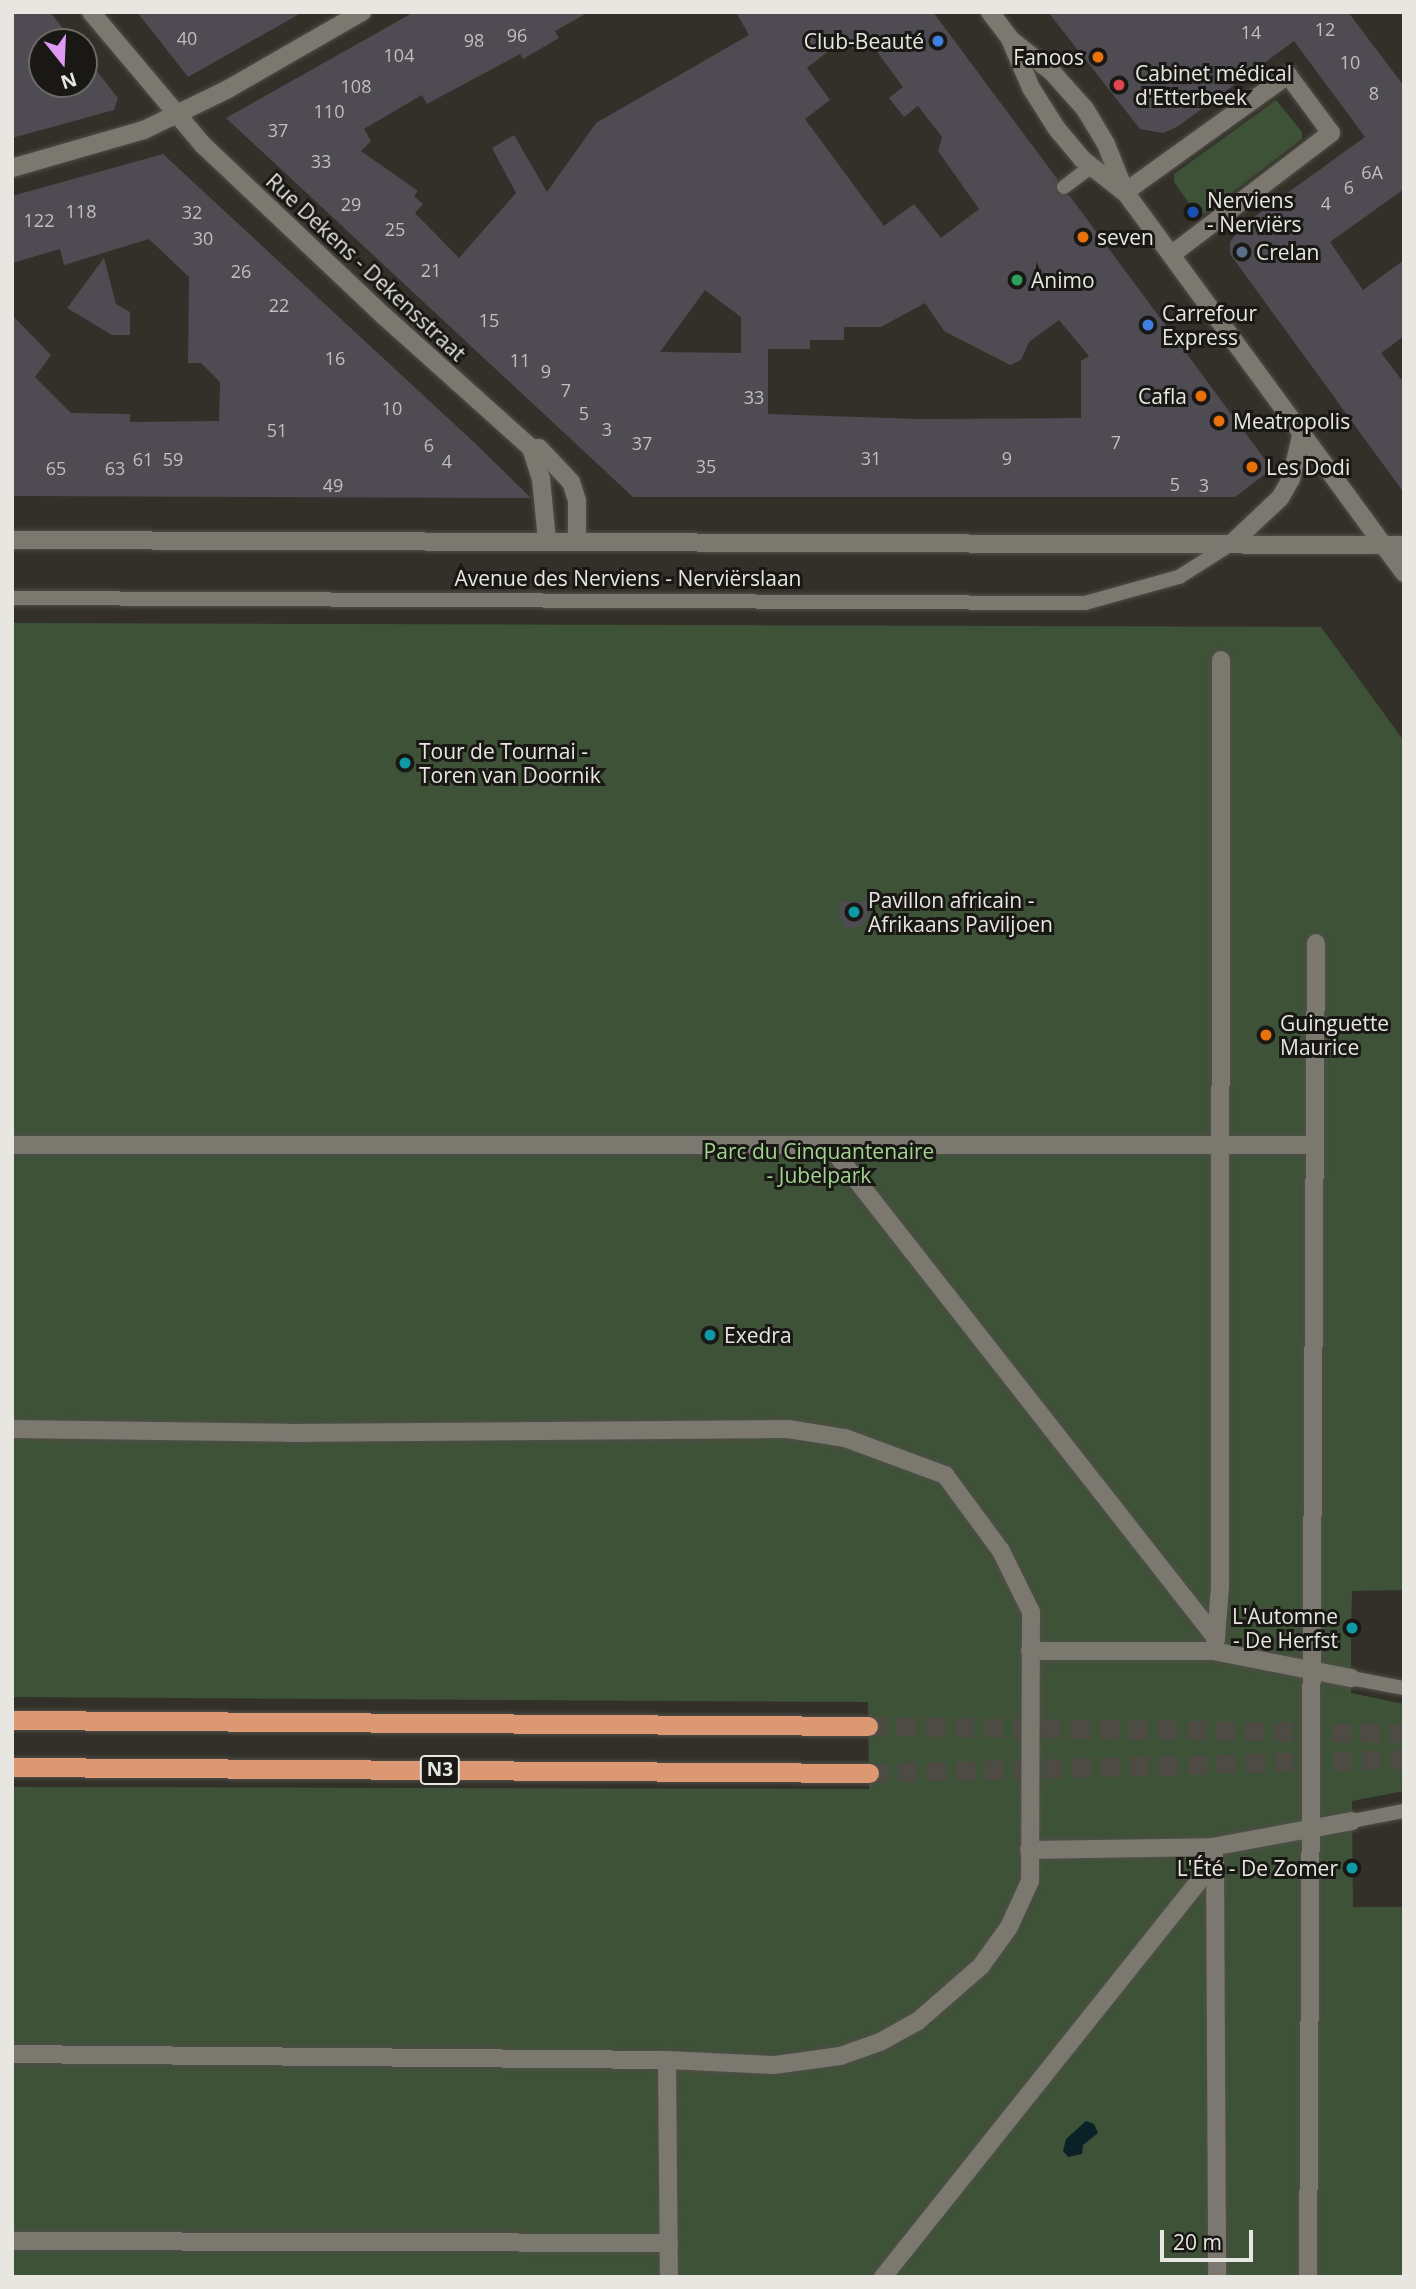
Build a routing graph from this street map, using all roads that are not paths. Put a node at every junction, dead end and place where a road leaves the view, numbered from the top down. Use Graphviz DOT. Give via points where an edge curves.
graph roads {
  1 [pos="91,12"];
  2 [pos="362,12"];
  3 [pos="990,12"];
  4 [pos="1010,39"];
  5 [pos="176,114"];
  6 [pos="1092,166"];
  7 [pos="12,168"];
  8 [pos="1064,187"];
  9 [pos="1125,192"];
  10 [pos="1171,255"];
  11 [pos="1301,436"];
  12 [pos="531,448"];
  13 [pos="12,540"];
  14 [pos="547,540"];
  15 [pos="577,540"];
  16 [pos="1231,544"];
  17 [pos="1404,545"];
  18 [pos="1384,546"];
  19 [pos="1404,573"];
  20 [pos="12,598"];
  21 [pos="1222,660"];
  22 [pos="1316,943"];
  23 [pos="12,1145"];
  24 [pos="829,1145"];
  25 [pos="1220,1145"];
  26 [pos="1315,1145"];
  27 [pos="12,1429"];
  28 [pos="1214,1645"];
  29 [pos="1030,1651"];
  30 [pos="1311,1670"];
  31 [pos="1351,1678"];
  32 [pos="1404,1688"];
  33 [pos="12,1720"];
  34 [pos="868,1726"];
  35 [pos="12,1766"];
  36 [pos="869,1773"];
  37 [pos="1404,1811"];
  38 [pos="1352,1821"];
  39 [pos="1310,1830"];
  40 [pos="1029,1850"];
  41 [pos="1213,1854"];
  42 [pos="12,2054"];
  43 [pos="667,2060"];
  44 [pos="12,2241"];
  45 [pos="669,2243"];
  46 [pos="669,2277"];
  47 [pos="883,2277"];
  48 [pos="1217,2277"];
  49 [pos="1308,2277"];
  1 -- 5 [label="street, Rue Dekens - Dekensstraat"];
  2 -- 5 [label="street"];
  3 -- 4 [label="street"];
  4 -- 6 [label="street" via="1031,88 1057,129"];
  4 -- 9 [label="street" via="1052,72 1085,109 1106,144"];
  5 -- 7 [label="street" via="127,136"];
  5 -- 12 [label="street, Rue Dekens - Dekensstraat" via="384,316"];
  6 -- 8 [label="lane"];
  6 -- 9 [label="street"];
  9 -- 10 [label="street"];
  9 -- 10 [label="street" via="1288,75 1331,133"];
  10 -- 11 [label="street"];
  11 -- 16 [label="street" via="1292,479 1280,498"];
  11 -- 18 [label="street"];
  12 -- 14 [label="street" via="541,479"];
  12 -- 15 [label="street, Rue Dekens - Dekensstraat" via="539,448 571,482 577,501"];
  13 -- 14 [label="street, Avenue des Nerviens - Nerviërslaan"];
  14 -- 15 [label="street, Avenue des Nerviens - Nerviërslaan"];
  15 -- 16 [label="street, Avenue des Nerviens - Nerviërslaan"];
  16 -- 18 [label="street, Avenue des Nerviens - Nerviërslaan"];
  16 -- 20 [label="lane, Avenue des Nerviens - Nerviërslaan" via="1179,577 1085,603"];
  17 -- 18 [label="street, Avenue des Nerviens - Nerviërslaan"];
  18 -- 19 [label="street"];
  21 -- 25 [label="street"];
  22 -- 26 [label="street"];
  23 -- 24 [label="street"];
  24 -- 25 [label="street"];
  24 -- 28 [label="street"];
  25 -- 26 [label="street"];
  25 -- 28 [label="street" via="1220,1587"];
  26 -- 30 [label="street"];
  27 -- 29 [label="street" via="288,1433 788,1429 845,1438 944,1475 1001,1551 1021,1586 1031,1612"];
  28 -- 29 [label="street"];
  28 -- 30 [label="street"];
  29 -- 40 [label="street"];
  30 -- 31 [label="street"];
  30 -- 39 [label="street"];
  31 -- 32 [label="lane"];
  33 -- 34 [label="highway, N3"];
  35 -- 36 [label="highway, N3"];
  37 -- 38 [label="lane"];
  38 -- 39 [label="street"];
  39 -- 41 [label="street"];
  39 -- 49 [label="street"];
  40 -- 41 [label="street"];
  40 -- 43 [label="street" via="1030,1881 996,1946 942,2003 901,2031 840,2056 799,2064"];
  41 -- 47 [label="street"];
  41 -- 48 [label="street"];
  42 -- 43 [label="street"];
  43 -- 45 [label="street"];
  44 -- 45 [label="street"];
  45 -- 46 [label="street"];
}
